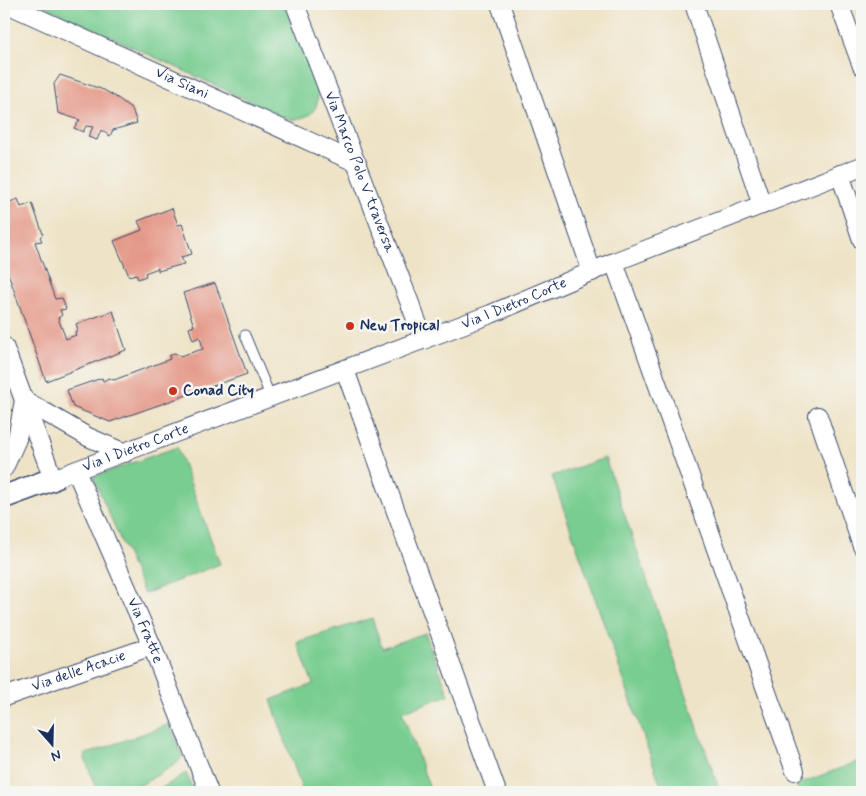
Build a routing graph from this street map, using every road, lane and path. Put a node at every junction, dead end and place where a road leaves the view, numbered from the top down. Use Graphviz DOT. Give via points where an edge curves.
graph roads {
  1 [pos="7,4"];
  2 [pos="295,4"];
  3 [pos="500,4"];
  4 [pos="694,4"];
  5 [pos="840,4"];
  6 [pos="862,66"];
  7 [pos="357,163"];
  8 [pos="862,166"];
  9 [pos="840,174"];
  10 [pos="762,205"];
  11 [pos="862,240"];
  12 [pos="614,262"];
  13 [pos="592,272"];
  14 [pos="245,335"];
  15 [pos="424,340"];
  16 [pos="4,346"];
  17 [pos="345,370"];
  18 [pos="271,398"];
  19 [pos="24,400"];
  20 [pos="818,416"];
  21 [pos="125,453"];
  22 [pos="4,468"];
  23 [pos="76,471"];
  24 [pos="53,479"];
  25 [pos="4,498"];
  26 [pos="862,546"];
  27 [pos="152,646"];
  28 [pos="4,697"];
  29 [pos="795,771"];
  30 [pos="209,792"];
  31 [pos="497,792"];
  1 -- 7 [label="street, Via Siani"];
  2 -- 7 [label="street, Via Marco Polo V traversa"];
  3 -- 13 [label="street"];
  4 -- 10 [label="street"];
  5 -- 6 [label="street"];
  7 -- 15 [label="street, Via Marco Polo V traversa"];
  8 -- 9 [label="street, Via I Dietro Corte"];
  9 -- 10 [label="street, Via I Dietro Corte"];
  9 -- 11 [label="street"];
  10 -- 12 [label="street, Via I Dietro Corte"];
  12 -- 13 [label="street, Via I Dietro Corte"];
  12 -- 29 [label="street"];
  13 -- 15 [label="street, Via I Dietro Corte"];
  14 -- 18 [label="lane"];
  15 -- 17 [label="street, Via I Dietro Corte"];
  16 -- 19 [label="street"];
  17 -- 18 [label="street, Via I Dietro Corte"];
  17 -- 31 [label="street"];
  18 -- 21 [label="street, Via I Dietro Corte"];
  19 -- 21 [label="street" via="88,437"];
  19 -- 22 [label="street" via="17,439"];
  19 -- 24 [label="street"];
  20 -- 26 [label="street"];
  21 -- 23 [label="street, Via I Dietro Corte"];
  23 -- 24 [label="street, Via I Dietro Corte"];
  23 -- 27 [label="street, Via Fratte"];
  24 -- 25 [label="street"];
  27 -- 28 [label="street, Via delle Acacie"];
  27 -- 30 [label="street, Via Fratte"];
}
